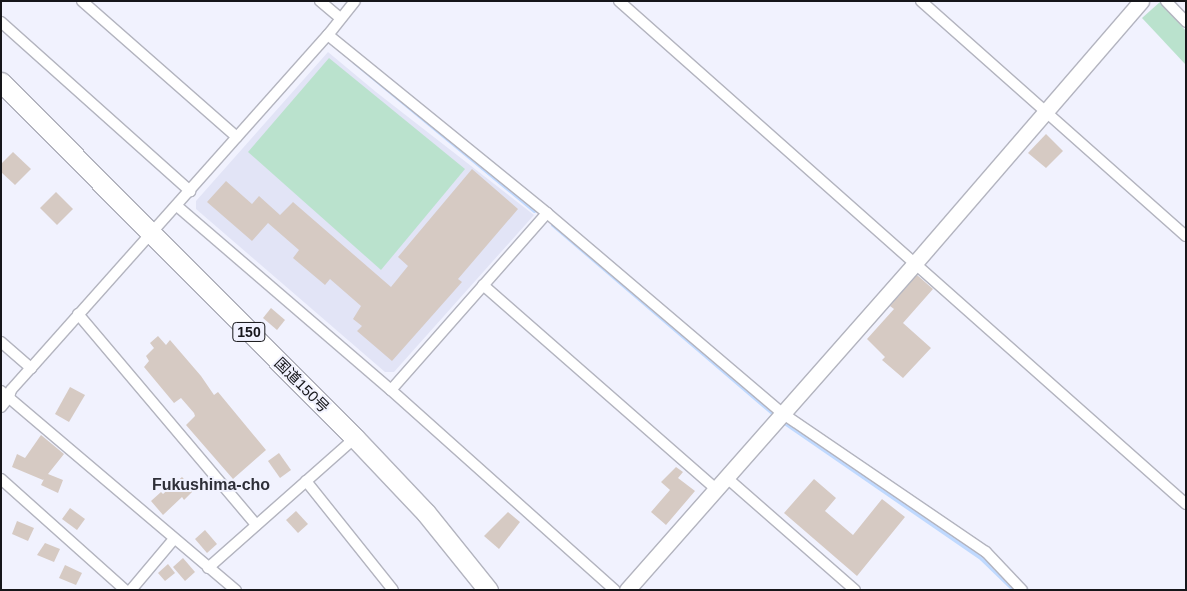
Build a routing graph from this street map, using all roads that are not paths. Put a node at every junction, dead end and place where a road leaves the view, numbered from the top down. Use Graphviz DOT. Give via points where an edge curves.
graph roads {
  1 [pos="82,1"];
  2 [pos="320,1"];
  3 [pos="355,1"];
  4 [pos="619,1"];
  5 [pos="921,1"];
  6 [pos="1141,1"];
  7 [pos="1166,1"];
  8 [pos="340,18"];
  9 [pos="1,22"];
  10 [pos="1186,22"];
  11 [pos="328,35"];
  12 [pos="1,82"];
  13 [pos="1045,111"];
  14 [pos="238,137"];
  15 [pos="190,191"];
  16 [pos="177,206"];
  17 [pos="547,213"];
  18 [pos="151,234"];
  19 [pos="1186,236"];
  20 [pos="915,263"];
  21 [pos="483,285"];
  22 [pos="78,314"];
  23 [pos="1,342"];
  24 [pos="31,368"];
  25 [pos="391,390"];
  26 [pos="5,394"];
  27 [pos="1,407"];
  28 [pos="782,413"];
  29 [pos="355,438"];
  30 [pos="1,478"];
  31 [pos="726,478"];
  32 [pos="306,481"];
  33 [pos="716,489"];
  34 [pos="1186,504"];
  35 [pos="256,525"];
  36 [pos="174,539"];
  37 [pos="208,568"];
  38 [pos="125,590"];
  39 [pos="131,590"];
  40 [pos="236,590"];
  41 [pos="393,590"];
  42 [pos="488,590"];
  43 [pos="615,590"];
  44 [pos="627,590"];
  45 [pos="855,590"];
  46 [pos="1022,590"];
  1 -- 14 [label="street"];
  2 -- 8 [label="street"];
  3 -- 8 [label="street"];
  4 -- 20 [label="street"];
  5 -- 13 [label="street"];
  6 -- 13 [label="street"];
  7 -- 10 [label="street"];
  8 -- 11 [label="street"];
  9 -- 15 [label="street"];
  11 -- 14 [label="street"];
  11 -- 17 [label="street"];
  12 -- 18 [label="highway, 国道150号 / 150"];
  13 -- 19 [label="street"];
  13 -- 20 [label="street"];
  14 -- 15 [label="street"];
  15 -- 16 [label="street"];
  16 -- 18 [label="street"];
  16 -- 25 [label="street"];
  17 -- 21 [label="street"];
  17 -- 28 [label="street"];
  18 -- 22 [label="street"];
  18 -- 29 [label="highway, 国道150号 / 150"];
  20 -- 28 [label="street"];
  20 -- 34 [label="street"];
  21 -- 25 [label="street"];
  21 -- 33 [label="street"];
  22 -- 24 [label="street"];
  22 -- 35 [label="street"];
  23 -- 24 [label="street"];
  24 -- 26 [label="street"];
  25 -- 43 [label="street"];
  26 -- 27 [label="street"];
  26 -- 36 [label="street"];
  28 -- 31 [label="street"];
  28 -- 46 [label="street" via="986,552"];
  29 -- 32 [label="street"];
  29 -- 42 [label="highway, 国道150号 / 150" via="426,513"];
  30 -- 38 [label="street"];
  31 -- 33 [label="street"];
  31 -- 45 [label="street"];
  32 -- 35 [label="street"];
  32 -- 41 [label="street"];
  33 -- 44 [label="street"];
  35 -- 37 [label="street"];
  36 -- 37 [label="street"];
  36 -- 39 [label="street"];
  37 -- 40 [label="street"];
}
